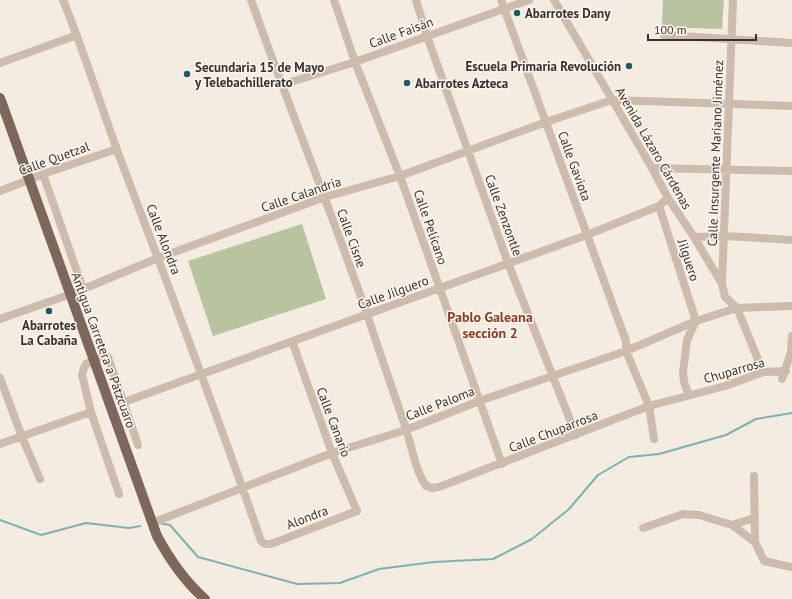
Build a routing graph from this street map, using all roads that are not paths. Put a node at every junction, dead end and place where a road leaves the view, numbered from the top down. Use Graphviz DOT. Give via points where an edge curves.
graph roads {
  1 [pos="63,0"];
  2 [pos="251,0"];
  3 [pos="334,0"];
  4 [pos="416,0"];
  5 [pos="500,0"];
  6 [pos="529,0"];
  7 [pos="554,0"];
  8 [pos="733,0"];
  9 [pos="504,9"];
  10 [pos="77,35"];
  11 [pos="664,35"];
  12 [pos="427,36"];
  13 [pos="731,40"];
  14 [pos="792,43"];
  15 [pos="355,62"];
  16 [pos="0,63"];
  17 [pos="281,85"];
  18 [pos="0,98"];
  19 [pos="612,100"];
  20 [pos="729,104"];
  21 [pos="792,106"];
  22 [pos="546,122"];
  23 [pos="117,149"];
  24 [pos="468,151"];
  25 [pos="652,168"];
  26 [pos="726,170"];
  27 [pos="792,171"];
  28 [pos="43,174"];
  29 [pos="400,176"];
  30 [pos="30,180"];
  31 [pos="0,191"];
  32 [pos="325,197"];
  33 [pos="668,198"];
  34 [pos="659,206"];
  35 [pos="587,235"];
  36 [pos="725,236"];
  37 [pos="694,237"];
  38 [pos="792,240"];
  39 [pos="158,258"];
  40 [pos="508,263"];
  41 [pos="722,284"];
  42 [pos="439,288"];
  43 [pos="83,289"];
  44 [pos="70,294"];
  45 [pos="792,306"];
  46 [pos="737,308"];
  47 [pos="367,314"];
  48 [pos="0,319"];
  49 [pos="696,321"];
  50 [pos="792,336"];
  51 [pos="292,341"];
  52 [pos="626,341"];
  53 [pos="635,347"];
  54 [pos="626,351"];
  55 [pos="792,352"];
  56 [pos="94,361"];
  57 [pos="763,372"];
  58 [pos="202,375"];
  59 [pos="552,375"];
  60 [pos="0,378"];
  61 [pos="689,395"];
  62 [pos="479,401"];
  63 [pos="124,402"];
  64 [pos="649,406"];
  65 [pos="91,412"];
  66 [pos="406,430"];
  67 [pos="576,435"];
  68 [pos="22,437"];
  69 [pos="654,439"];
  70 [pos="0,444"];
  71 [pos="138,445"];
  72 [pos="332,452"];
  73 [pos="502,464"];
  74 [pos="754,476"];
  75 [pos="40,479"];
  76 [pos="426,486"];
  77 [pos="243,487"];
  78 [pos="119,494"];
  79 [pos="357,511"];
  80 [pos="754,518"];
  81 [pos="152,523"];
  82 [pos="732,525"];
  83 [pos="643,528"];
  84 [pos="755,542"];
  85 [pos="265,544"];
  86 [pos="792,567"];
  87 [pos="205,599"];
  1 -- 10 [label="street, Calle Alondra"];
  2 -- 17 [label="street, Calle Cisne"];
  3 -- 15 [label="street, Calle Pelícano"];
  4 -- 12 [label="street, Calle Zenzontle"];
  5 -- 9 [label="street, Calle Gaviota"];
  6 -- 9 [label="street, Calle Faisán"];
  7 -- 19 [label="street, Avenida Lázaro Cárdenas"];
  8 -- 13 [label="street, Calle Insurgente Mariano Jiménez"];
  9 -- 12 [label="street, Calle Faisán"];
  9 -- 22 [label="street, Calle Gaviota"];
  10 -- 16 [label="street"];
  10 -- 23 [label="street, Calle Alondra"];
  11 -- 13 [label="street"];
  12 -- 15 [label="street, Calle Faisán"];
  12 -- 24 [label="street, Calle Zenzontle"];
  13 -- 14 [label="street"];
  13 -- 20 [label="street, Calle Insurgente Mariano Jiménez"];
  15 -- 17 [label="street, Calle Faisán"];
  15 -- 29 [label="street, Calle Pelícano"];
  17 -- 32 [label="street, Calle Cisne"];
  18 -- 30 [label="main road, Antigua Carretera a Pátzcuaro"];
  19 -- 20 [label="street"];
  19 -- 22 [label="street, Calle Calandria"];
  19 -- 25 [label="street, Avenida Lázaro Cárdenas"];
  20 -- 21 [label="street"];
  20 -- 26 [label="street, Calle Insurgente Mariano Jiménez"];
  22 -- 24 [label="street, Calle Calandria"];
  22 -- 35 [label="street, Calle Gaviota"];
  23 -- 28 [label="street, Calle Quetzal"];
  23 -- 39 [label="street, Calle Alondra"];
  24 -- 29 [label="street, Calle Calandria"];
  24 -- 40 [label="street, Calle Zenzontle"];
  25 -- 26 [label="street"];
  25 -- 33 [label="street, Avenida Lázaro Cárdenas"];
  26 -- 27 [label="street"];
  26 -- 36 [label="street, Calle Insurgente Mariano Jiménez"];
  28 -- 30 [label="street, Calle Quetzal"];
  28 -- 43 [label="street"];
  29 -- 32 [label="street, Calle Calandria"];
  29 -- 42 [label="street, Calle Pelícano"];
  30 -- 31 [label="street, Calle Quetzal"];
  30 -- 44 [label="main road, Antigua Carretera a Pátzcuaro"];
  32 -- 39 [label="street, Calle Calandria"];
  32 -- 47 [label="street, Calle Cisne"];
  33 -- 34 [label="street, Calle Jilguero"];
  33 -- 37 [label="street, Avenida Lázaro Cárdenas"];
  34 -- 35 [label="street, Calle Jilguero"];
  34 -- 49 [label="street, Jilguero"];
  35 -- 40 [label="street, Calle Jilguero"];
  35 -- 52 [label="street, Calle Gaviota"];
  36 -- 37 [label="street"];
  36 -- 38 [label="street"];
  36 -- 41 [label="street, Calle Insurgente Mariano Jiménez"];
  37 -- 41 [label="street, Avenida Lázaro Cárdenas"];
  39 -- 43 [label="street, Calle Calandria"];
  39 -- 58 [label="street, Calle Alondra"];
  40 -- 42 [label="street, Calle Jilguero"];
  40 -- 59 [label="street, Calle Zenzontle"];
  41 -- 46 [label="street, Avenida Lázaro Cárdenas" via="725,297"];
  42 -- 47 [label="street, Calle Jilguero"];
  42 -- 62 [label="street, Calle Pelícano"];
  43 -- 44 [label="street, Calle Calandria"];
  44 -- 48 [label="street, Calle Calandria"];
  44 -- 56 [label="main road, Antigua Carretera a Pátzcuaro"];
  45 -- 46 [label="street, Calle Paloma"];
  46 -- 49 [label="street, Calle Paloma"];
  46 -- 57 [label="street, Avenida Lázaro Cárdenas"];
  47 -- 51 [label="street, Calle Jilguero"];
  47 -- 66 [label="street, Calle Cisne"];
  49 -- 53 [label="street, Calle Paloma"];
  49 -- 61 [label="street" via="687,340 683,372"];
  50 -- 55 [label="street"];
  51 -- 58 [label="street, Calle Jilguero"];
  51 -- 72 [label="street, Calle Canario"];
  52 -- 53 [label="street"];
  52 -- 54 [label="street, Calle Gaviota"];
  53 -- 54 [label="street, Calle Paloma"];
  54 -- 59 [label="street, Calle Paloma"];
  54 -- 64 [label="street, Calle Gaviota"];
  55 -- 57 [label="street, Chuparrosa" via="784,375"];
  56 -- 63 [label="street" via="104,356 108,357"];
  56 -- 65 [label="street" via="86,364 82,375"];
  56 -- 81 [label="main road, Antigua Carretera a Pátzcuaro"];
  57 -- 61 [label="street, Chuparrosa" via="725,386"];
  58 -- 63 [label="street, Calle Jilguero"];
  58 -- 77 [label="street, Calle Alondra"];
  59 -- 62 [label="street, Calle Paloma"];
  59 -- 67 [label="street, Calle Zenzontle"];
  60 -- 68 [label="street"];
  61 -- 64 [label="street, Calle Chuparrosa"];
  62 -- 66 [label="street, Calle Paloma"];
  62 -- 73 [label="street, Calle Pelícano"];
  63 -- 71 [label="street"];
  64 -- 67 [label="street, Calle Chuparrosa"];
  64 -- 69 [label="street, Calle Gaviota"];
  65 -- 68 [label="street"];
  65 -- 78 [label="street"];
  66 -- 72 [label="street, Calle Paloma"];
  66 -- 76 [label="street, Calle Cisne" via="421,478"];
  67 -- 73 [label="street, Calle Chuparrosa"];
  68 -- 70 [label="street"];
  68 -- 75 [label="street"];
  72 -- 77 [label="street, Calle Paloma"];
  72 -- 79 [label="street, Calle Canario"];
  73 -- 76 [label="street, Calle Chuparrosa" via="439,487"];
  74 -- 80 [label="street"];
  77 -- 81 [label="street, Calle Paloma"];
  77 -- 85 [label="street, Calle Alondra" via="261,541"];
  79 -- 85 [label="street, Alondra" via="271,544"];
  80 -- 82 [label="street"];
  80 -- 84 [label="street"];
  81 -- 87 [label="main road, Antigua Carretera a Pátzcuaro" via="170,560 191,587"];
  82 -- 83 [label="street" via="699,515 683,514"];
  82 -- 84 [label="street"];
  84 -- 86 [label="street" via="764,561"];
}
